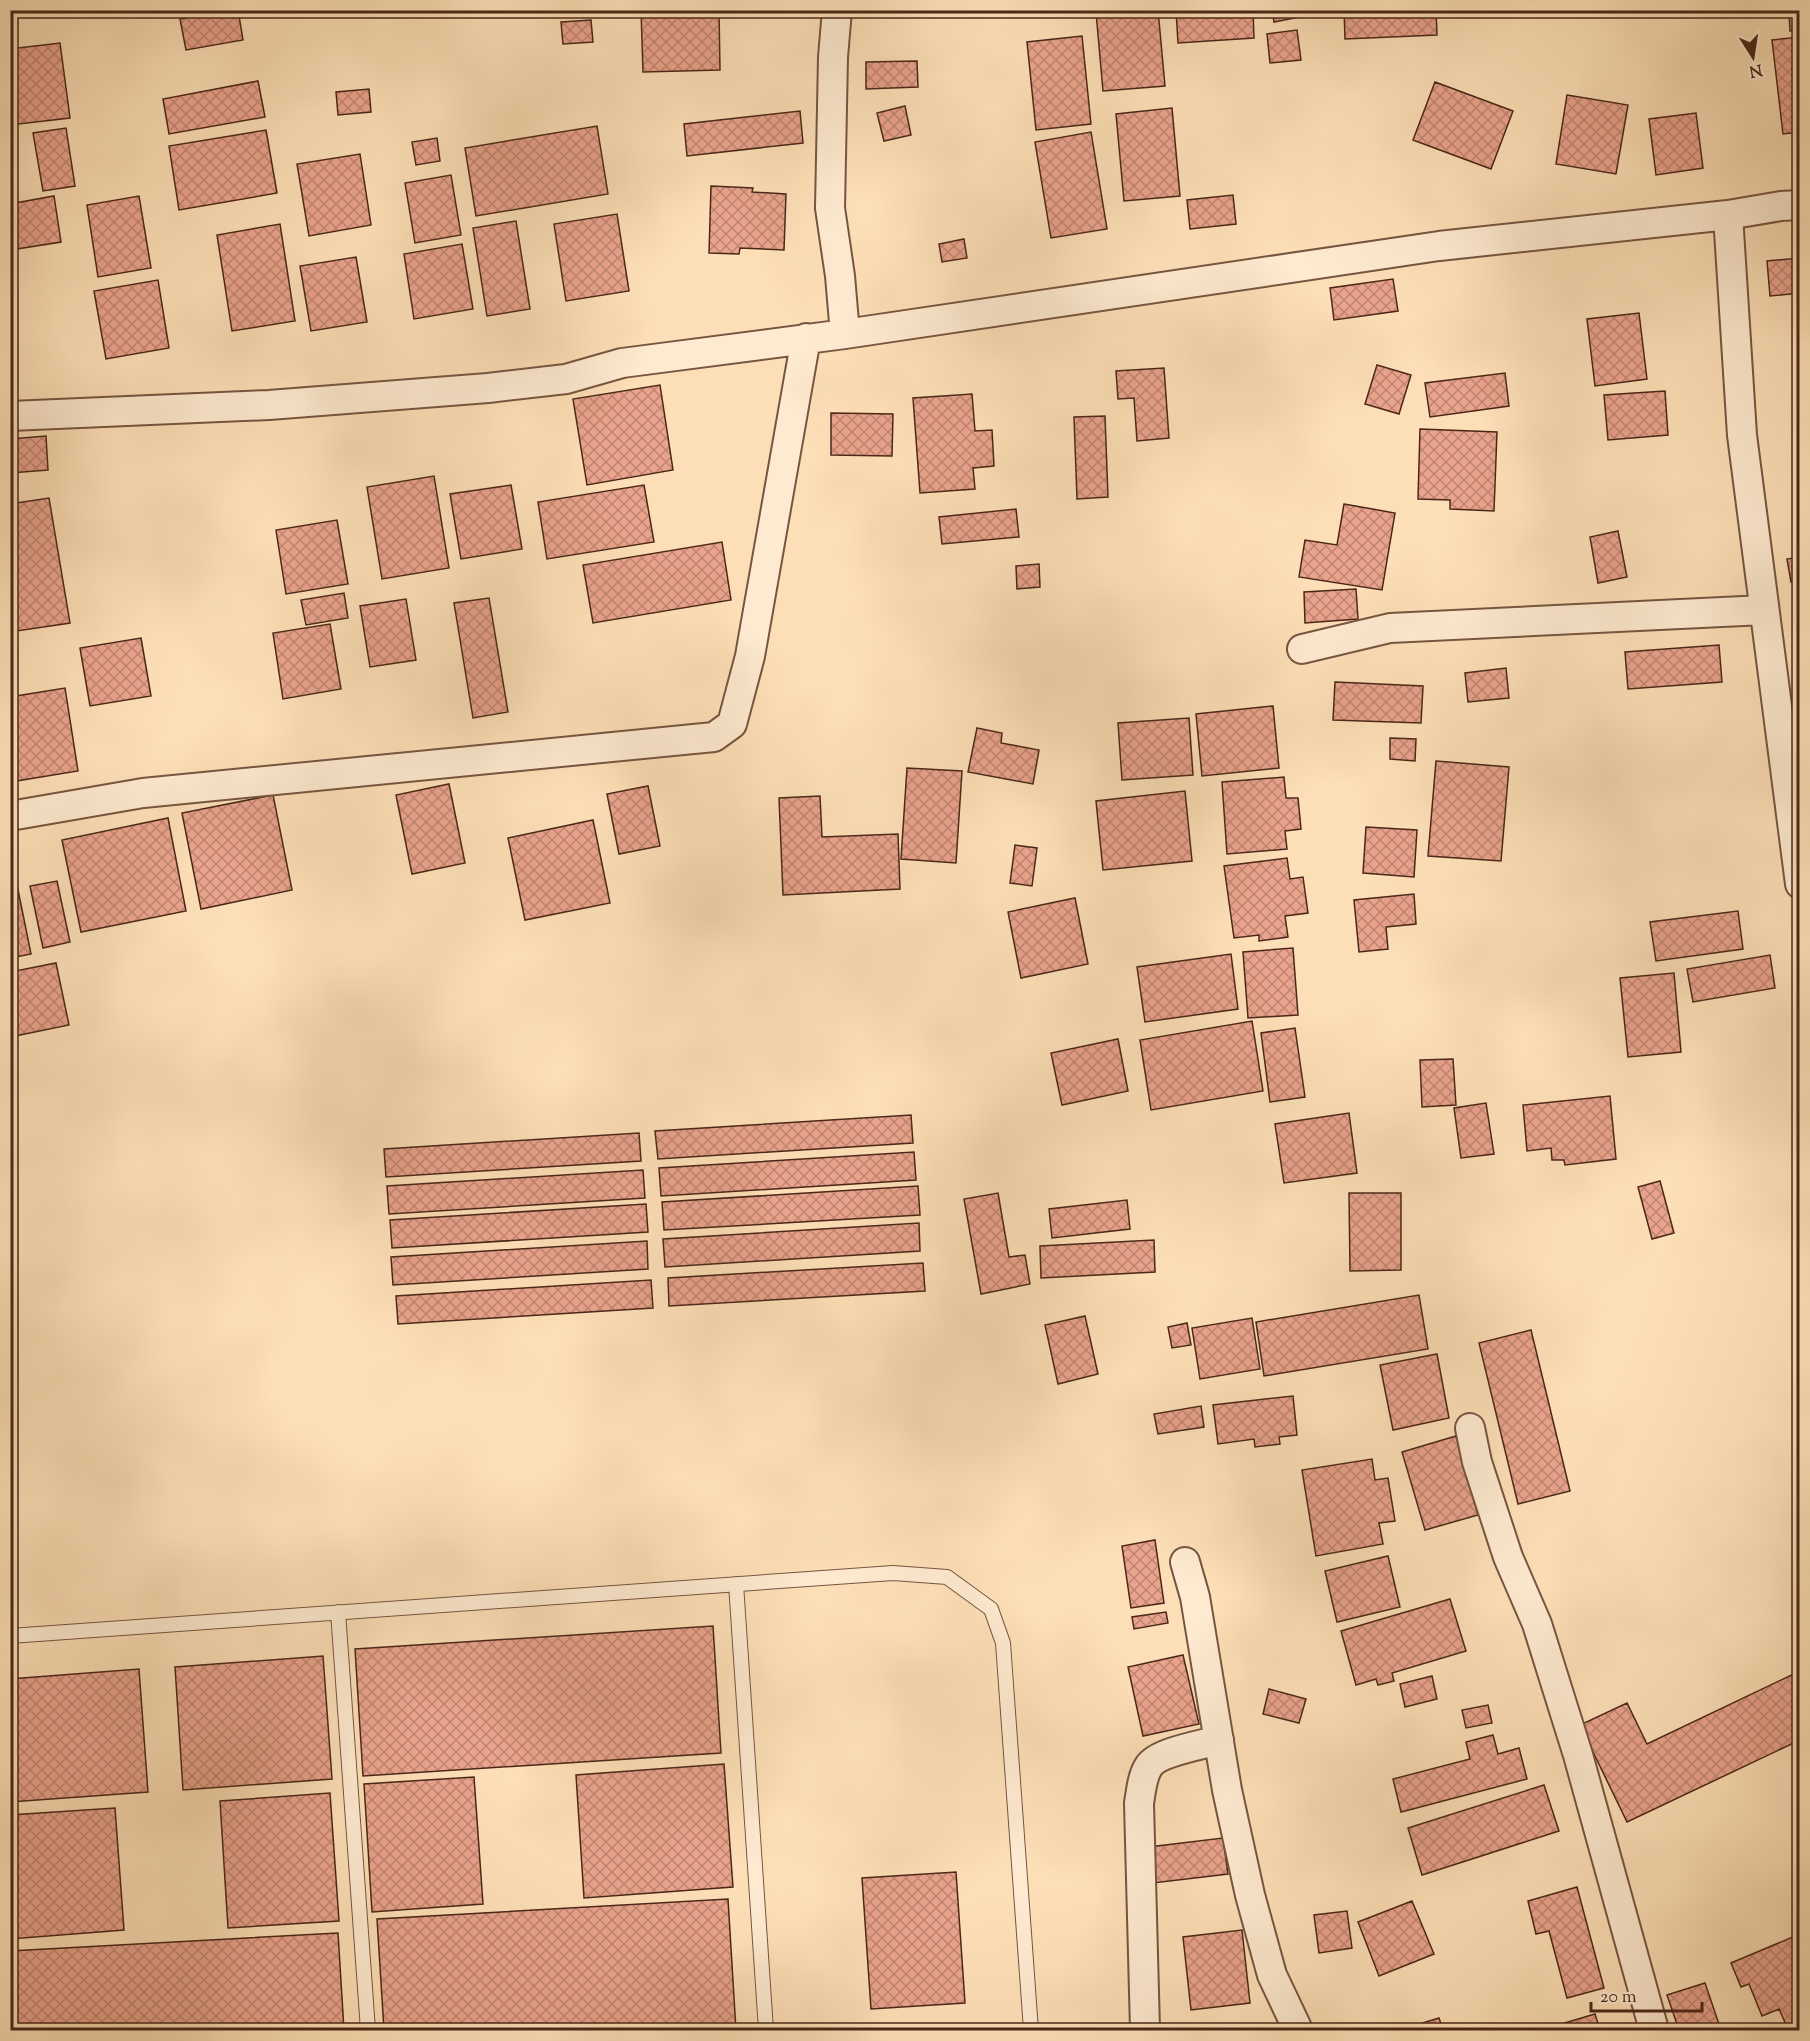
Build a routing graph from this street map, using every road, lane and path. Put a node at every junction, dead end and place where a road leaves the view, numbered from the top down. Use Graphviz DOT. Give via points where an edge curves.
graph roads {
  1 [pos="837,10"];
  2 [pos="1800,205"];
  3 [pos="1728,215"];
  4 [pos="845,334"];
  5 [pos="806,338"];
  6 [pos="10,416"];
  7 [pos="1764,610"];
  8 [pos="1302,650"];
  9 [pos="10,816"];
  10 [pos="1800,884"];
  11 [pos="1470,1428"];
  12 [pos="1185,1562"];
  13 [pos="736,1584"];
  14 [pos="338,1612"];
  15 [pos="10,1636"];
  16 [pos="1220,1740"];
  17 [pos="368,2031"];
  18 [pos="766,2031"];
  19 [pos="1031,2031"];
  20 [pos="1144,2031"];
  21 [pos="1298,2031"];
  22 [pos="1654,2031"];
  1 -- 4 [label="street" via="830,208"];
  2 -- 3 [label="street"];
  3 -- 4 [label="street" via="1439,246"];
  3 -- 7 [label="street" via="1742,435"];
  4 -- 5 [label="street"];
  5 -- 6 [label="street" via="621,363 566,379 488,388 269,405"];
  5 -- 9 [label="street" via="750,656 732,724 722,733 644,745 143,793"];
  7 -- 8 [label="street" via="1390,628"];
  7 -- 10 [label="street"];
  11 -- 22 [label="street" via="1508,1557 1537,1624 1578,1755"];
  12 -- 16 [label="street" via="1197,1606"];
  13 -- 14 [label="lane"];
  13 -- 18 [label="lane"];
  13 -- 19 [label="lane" via="893,1573 947,1577 991,1609 1003,1643"];
  14 -- 15 [label="lane"];
  14 -- 17 [label="lane"];
  16 -- 20 [label="street" via="1164,1755 1149,1765 1143,1784 1139,1803"];
  16 -- 21 [label="street" via="1250,1895 1272,1975"];
}
